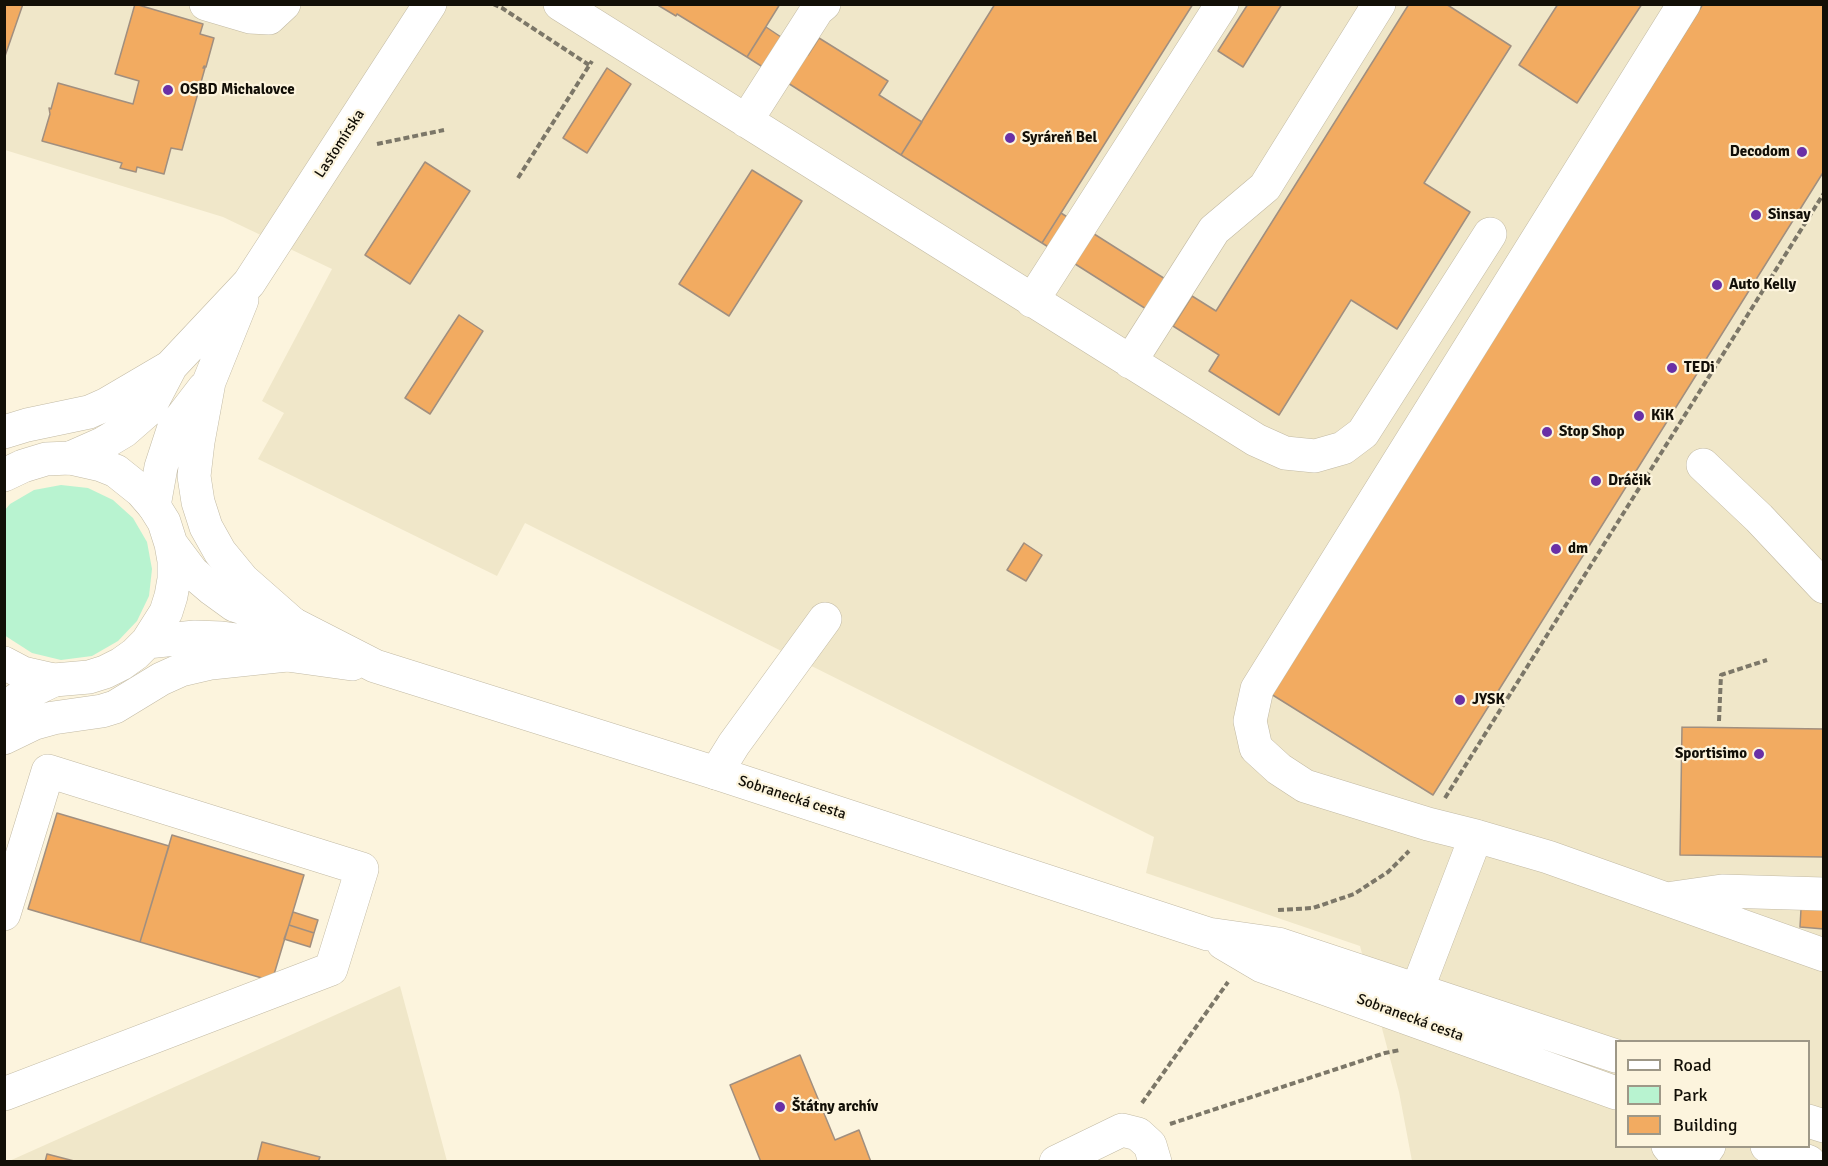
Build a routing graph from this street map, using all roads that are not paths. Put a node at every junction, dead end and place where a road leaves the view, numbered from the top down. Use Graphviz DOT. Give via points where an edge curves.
graph roads {
  1 [pos="206,4"];
  2 [pos="284,4"];
  3 [pos="430,4"];
  4 [pos="560,4"];
  5 [pos="824,4"];
  6 [pos="1222,4"];
  7 [pos="1379,4"];
  8 [pos="1684,4"];
  9 [pos="746,121"];
  10 [pos="1490,234"];
  11 [pos="249,283"];
  12 [pos="1032,300"];
  13 [pos="1130,362"];
  14 [pos="171,366"];
  15 [pos="209,382"];
  16 [pos="4,432"];
  17 [pos="70,458"];
  18 [pos="1703,465"];
  19 [pos="4,475"];
  20 [pos="154,506"];
  21 [pos="171,544"];
  22 [pos="1824,587"];
  23 [pos="825,619"];
  24 [pos="290,640"];
  25 [pos="147,642"];
  26 [pos="4,663"];
  27 [pos="54,680"];
  28 [pos="4,711"];
  29 [pos="4,738"];
  30 [pos="716,773"];
  31 [pos="1476,836"];
  32 [pos="1824,894"];
  33 [pos="1668,899"];
  34 [pos="4,914"];
  35 [pos="1208,934"];
  36 [pos="1824,955"];
  37 [pos="1417,990"];
  38 [pos="1615,1055"];
  39 [pos="1615,1092"];
  40 [pos="4,1094"];
  41 [pos="1670,1148"];
  42 [pos="1708,1148"];
  43 [pos="1773,1148"];
  44 [pos="1056,1161"];
  45 [pos="1155,1161"];
  46 [pos="1682,1161"];
  47 [pos="1698,1161"];
  48 [pos="1809,1161"];
  1 -- 2 [label="main road" via="250,17 269,18"];
  3 -- 11 [label="main road, Lastomírska"];
  4 -- 9 [label="main road"];
  5 -- 9 [label="main road"];
  6 -- 12 [label="main road"];
  7 -- 13 [label="main road" via="1265,187 1214,230"];
  8 -- 31 [label="main road" via="1257,689 1250,721 1257,748 1279,769 1305,786"];
  9 -- 12 [label="main road"];
  10 -- 13 [label="main road" via="1363,433 1343,448 1315,456 1285,453 1256,440"];
  11 -- 14 [label="main road"];
  11 -- 15 [label="main road"];
  12 -- 13 [label="main road"];
  14 -- 16 [label="main road" via="88,412"];
  14 -- 17 [label="main road" via="148,410 124,431"];
  15 -- 20 [label="main road" via="174,427"];
  15 -- 24 [label="main road" via="194,476 198,502 220,552"];
  17 -- 19 [label="main road" via="46,459"];
  17 -- 20 [label="main road" via="116,471"];
  18 -- 22 [label="main road"];
  20 -- 21 [label="main road"];
  21 -- 24 [label="main road" via="192,572 212,589"];
  21 -- 25 [label="main road" via="171,596"];
  23 -- 30 [label="main road"];
  24 -- 25 [label="main road" via="195,637"];
  24 -- 29 [label="main road" via="181,670 115,707 35,723"];
  24 -- 30 [label="main road, Sobranecká cesta"];
  25 -- 27 [label="main road" via="105,672"];
  26 -- 27 [label="main road" via="23,673"];
  27 -- 28 [label="main road" via="16,700"];
  30 -- 35 [label="main road, Sobranecká cesta"];
  31 -- 33 [label="main road"];
  31 -- 37 [label="main road"];
  32 -- 33 [label="main road" via="1722,891"];
  33 -- 36 [label="main road"];
  34 -- 40 [label="main road" via="48,771 362,869 331,969"];
  35 -- 37 [label="main road, Sobranecká cesta" via="1278,944"];
  35 -- 39 [label="main road, Sobranecká cesta" via="1262,966"];
  37 -- 38 [label="main road, Sobranecká cesta"];
  41 -- 46 [label="main road"];
  42 -- 47 [label="main road"];
  43 -- 48 [label="main road"];
  44 -- 45 [label="main road" via="1130,1132 1150,1145"];
}
